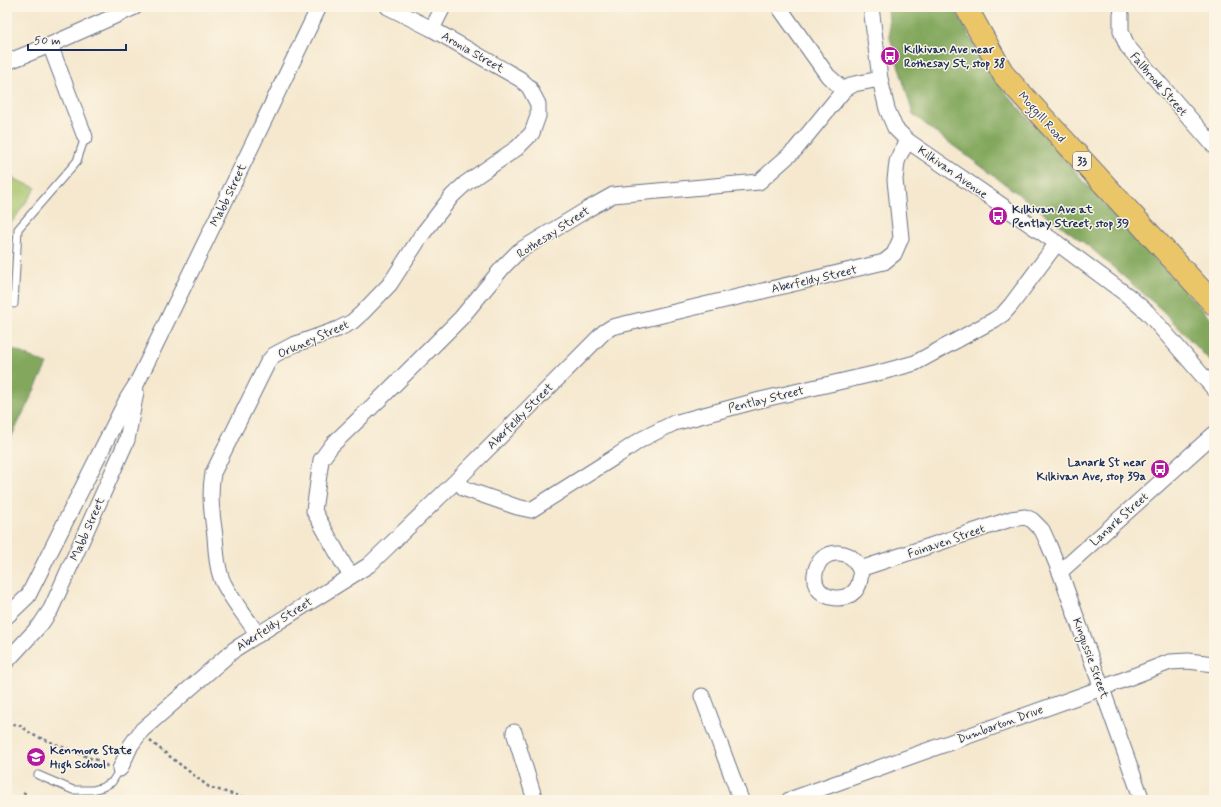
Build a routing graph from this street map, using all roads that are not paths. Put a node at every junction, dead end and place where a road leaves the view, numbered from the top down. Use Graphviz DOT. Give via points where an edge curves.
graph roads {
  1 [pos="135,7"];
  2 [pos="319,7"];
  3 [pos="388,7"];
  4 [pos="443,7"];
  5 [pos="779,7"];
  6 [pos="871,7"];
  7 [pos="966,7"];
  8 [pos="1121,14"];
  9 [pos="432,29"];
  10 [pos="50,46"];
  11 [pos="7,62"];
  12 [pos="880,79"];
  13 [pos="844,90"];
  14 [pos="538,116"];
  15 [pos="85,137"];
  16 [pos="908,141"];
  17 [pos="1214,146"];
  18 [pos="1057,243"];
  19 [pos="14,304"];
  20 [pos="1214,304"];
  21 [pos="138,383"];
  22 [pos="1214,389"];
  23 [pos="1214,434"];
  24 [pos="457,480"];
  25 [pos="1032,520"];
  26 [pos="860,570"];
  27 [pos="1060,572"];
  28 [pos="351,575"];
  29 [pos="7,616"];
  30 [pos="258,635"];
  31 [pos="7,661"];
  32 [pos="1214,664"];
  33 [pos="1102,688"];
  34 [pos="702,696"];
  35 [pos="514,732"];
  36 [pos="114,770"];
  37 [pos="38,775"];
  38 [pos="535,800"];
  39 [pos="741,800"];
  40 [pos="788,800"];
  41 [pos="1142,800"];
  1 -- 10 [label="street"];
  2 -- 21 [label="street, Mabb Street"];
  3 -- 9 [label="street, Aronia Street"];
  4 -- 9 [label="street"];
  5 -- 13 [label="street" via="828,76"];
  6 -- 12 [label="street, Kilkivan Avenue"];
  7 -- 20 [label="main road, Moggill Road / 33" via="1004,75"];
  8 -- 17 [label="street, Fallbrook Street" via="1121,31 1126,46"];
  9 -- 14 [label="street, Aronia Street" via="520,79 534,95 538,104"];
  10 -- 11 [label="street"];
  10 -- 15 [label="street"];
  12 -- 13 [label="street, Rothesay Street" via="854,84"];
  12 -- 16 [label="street, Kilkivan Avenue" via="891,120"];
  13 -- 28 [label="street, Rothesay Street" via="795,150 759,182 613,195 519,251 461,318 321,460 314,511"];
  14 -- 30 [label="street, Orkney Street" via="532,133 517,148 452,196 420,236 390,284 362,313 338,329 293,345 274,355 268,362 213,473 211,484 216,550 223,583"];
  15 -- 19 [label="lane" via="77,161 18,229"];
  16 -- 18 [label="street, Kilkivan Avenue"];
  16 -- 24 [label="street, Aberfeldy Street" via="897,162 895,180 900,238 894,254 884,262 612,327 604,332"];
  18 -- 22 [label="street, Kilkivan Avenue" via="1148,314"];
  18 -- 24 [label="street, Pentlay Street" via="1003,314 915,363 674,423 642,438 531,510 465,489"];
  21 -- 29 [label="street, Mabb Street" via="127,399 28,596"];
  21 -- 31 [label="street, Mabb Street" via="127,440 51,609 41,624"];
  23 -- 27 [label="street, Lanark Street"];
  24 -- 28 [label="street, Aberfeldy Street" via="369,565"];
  25 -- 26 [label="street, Foinaven Street" via="1025,517 1011,519"];
  25 -- 27 [label="street, Kingussie Street" via="1042,530"];
  27 -- 33 [label="street, Kingussie Street"];
  28 -- 30 [label="street, Aberfeldy Street"];
  30 -- 36 [label="street, Aberfeldy Street" via="235,649 142,730"];
  32 -- 33 [label="street, Dumbarton Drive" via="1170,662"];
  33 -- 40 [label="street, Dumbarton Drive"];
  33 -- 41 [label="street, Kingussie Street"];
  34 -- 39 [label="street"];
  35 -- 38 [label="street"];
  36 -- 37 [label="lane" via="112,782 103,788 93,790 73,790"];
}
